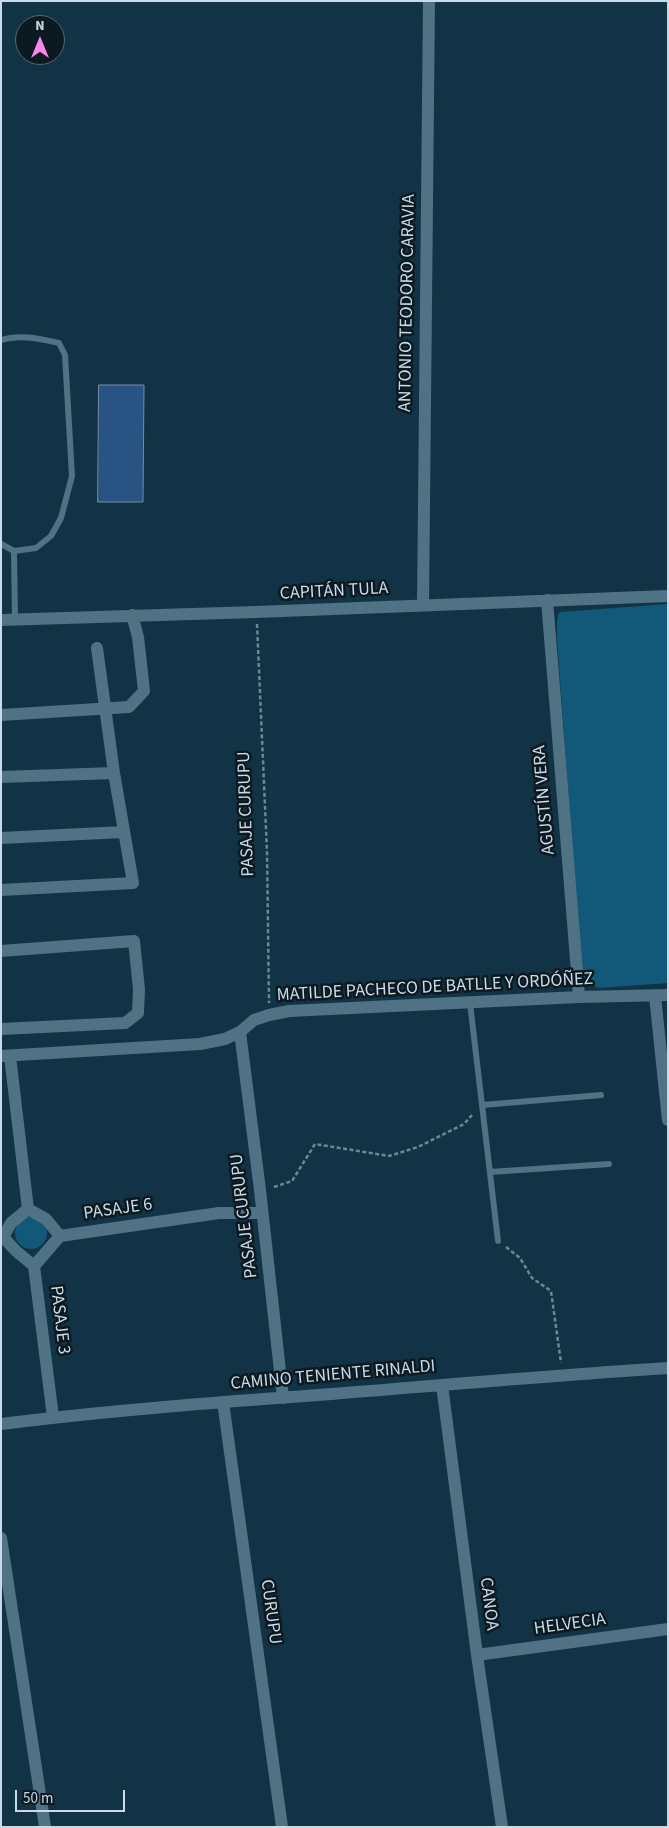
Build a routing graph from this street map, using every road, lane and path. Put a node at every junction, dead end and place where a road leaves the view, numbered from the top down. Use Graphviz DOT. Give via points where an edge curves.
graph roads {
  1 [pos="429,1"];
  2 [pos="1,340"];
  3 [pos="1,544"];
  4 [pos="14,551"];
  5 [pos="668,596"];
  6 [pos="548,600"];
  7 [pos="423,605"];
  8 [pos="256,612"];
  9 [pos="132,615"];
  10 [pos="15,619"];
  11 [pos="1,620"];
  12 [pos="97,648"];
  13 [pos="107,708"];
  14 [pos="1,715"];
  15 [pos="114,774"];
  16 [pos="1,777"];
  17 [pos="123,832"];
  18 [pos="1,838"];
  19 [pos="1,890"];
  20 [pos="1,951"];
  21 [pos="661,996"];
  22 [pos="578,997"];
  23 [pos="470,1003"];
  24 [pos="269,1015"];
  25 [pos="1,1029"];
  26 [pos="240,1032"];
  27 [pos="6,1056"];
  28 [pos="601,1095"];
  29 [pos="482,1105"];
  30 [pos="668,1120"];
  31 [pos="609,1164"];
  32 [pos="490,1172"];
  33 [pos="260,1190"];
  34 [pos="28,1209"];
  35 [pos="262,1213"];
  36 [pos="60,1236"];
  37 [pos="2,1237"];
  38 [pos="498,1242"];
  39 [pos="34,1266"];
  40 [pos="668,1368"];
  41 [pos="562,1375"];
  42 [pos="442,1385"];
  43 [pos="283,1398"];
  44 [pos="223,1402"];
  45 [pos="54,1417"];
  46 [pos="1,1424"];
  47 [pos="1,1538"];
  48 [pos="3,1555"];
  49 [pos="668,1629"];
  50 [pos="477,1655"];
  51 [pos="45,1827"];
  52 [pos="282,1827"];
  53 [pos="502,1827"];
  1 -- 7 [label="street, ANTONIO TEODORO CARAVIA"];
  2 -- 4 [label="lane" via="12,337 59,342 65,355 72,476 62,518 51,536 36,548"];
  3 -- 4 [label="lane"];
  4 -- 10 [label="lane"];
  5 -- 6 [label="street, CAPITÁN TULA"];
  6 -- 7 [label="street, CAPITÁN TULA"];
  6 -- 22 [label="street, AGUSTÍN VERA"];
  7 -- 8 [label="street, CAPITÁN TULA"];
  8 -- 9 [label="street, CAPITÁN TULA"];
  8 -- 24 [label="path, PASAJE CURUPU" via="267,852"];
  9 -- 10 [label="street, CAPITÁN TULA"];
  9 -- 13 [label="street" via="144,690 130,707"];
  10 -- 11 [label="street, CAPITÁN TULA"];
  12 -- 13 [label="street"];
  13 -- 14 [label="street"];
  13 -- 15 [label="street"];
  15 -- 16 [label="street"];
  15 -- 17 [label="street"];
  17 -- 18 [label="street"];
  17 -- 19 [label="street" via="133,883"];
  20 -- 25 [label="street" via="134,941 139,989 138,1013 125,1023"];
  21 -- 22 [label="street, MATILDE PACHECO DE BATLLE Y ORDÓÑEZ"];
  21 -- 30 [label="street"];
  22 -- 23 [label="street, MATILDE PACHECO DE BATLLE Y ORDÓÑEZ"];
  23 -- 24 [label="street, MATILDE PACHECO DE BATLLE Y ORDÓÑEZ" via="288,1011"];
  23 -- 29 [label="lane"];
  24 -- 26 [label="street, MATILDE PACHECO DE BATLLE Y ORDÓÑEZ" via="254,1020"];
  26 -- 27 [label="street, MATILDE PACHECO DE BATLLE Y ORDÓÑEZ" via="200,1044"];
  26 -- 33 [label="street, PASAJE CURUPU"];
  27 -- 34 [label="street"];
  28 -- 29 [label="lane"];
  29 -- 32 [label="lane"];
  29 -- 33 [label="path" via="464,1124 418,1147 389,1156 315,1144 292,1181"];
  31 -- 32 [label="lane"];
  32 -- 38 [label="lane"];
  33 -- 35 [label="street, PASAJE CURUPU"];
  34 -- 36 [label="street" via="46,1219"];
  34 -- 37 [label="street" via="11,1223"];
  35 -- 36 [label="street, PASAJE 6" via="219,1213"];
  35 -- 43 [label="street, PASAJE CURUPU"];
  36 -- 39 [label="street, PASAJE 3"];
  37 -- 39 [label="street"];
  38 -- 41 [label="path" via="520,1258 532,1278 551,1291"];
  39 -- 45 [label="street, PASAJE 3"];
  40 -- 41 [label="street, CAMINO TENIENTE RINALDI"];
  41 -- 42 [label="street, CAMINO TENIENTE RINALDI"];
  42 -- 43 [label="street, CAMINO TENIENTE RINALDI"];
  42 -- 50 [label="street, CANOA"];
  43 -- 44 [label="street, CAMINO TENIENTE RINALDI"];
  44 -- 45 [label="street, CAMINO TENIENTE RINALDI"];
  44 -- 52 [label="street, CURUPU"];
  45 -- 46 [label="street, CAMINO TENIENTE RINALDI"];
  47 -- 48 [label="street"];
  48 -- 51 [label="street"];
  49 -- 50 [label="street, HELVECIA"];
  50 -- 53 [label="street, CANOA"];
}
